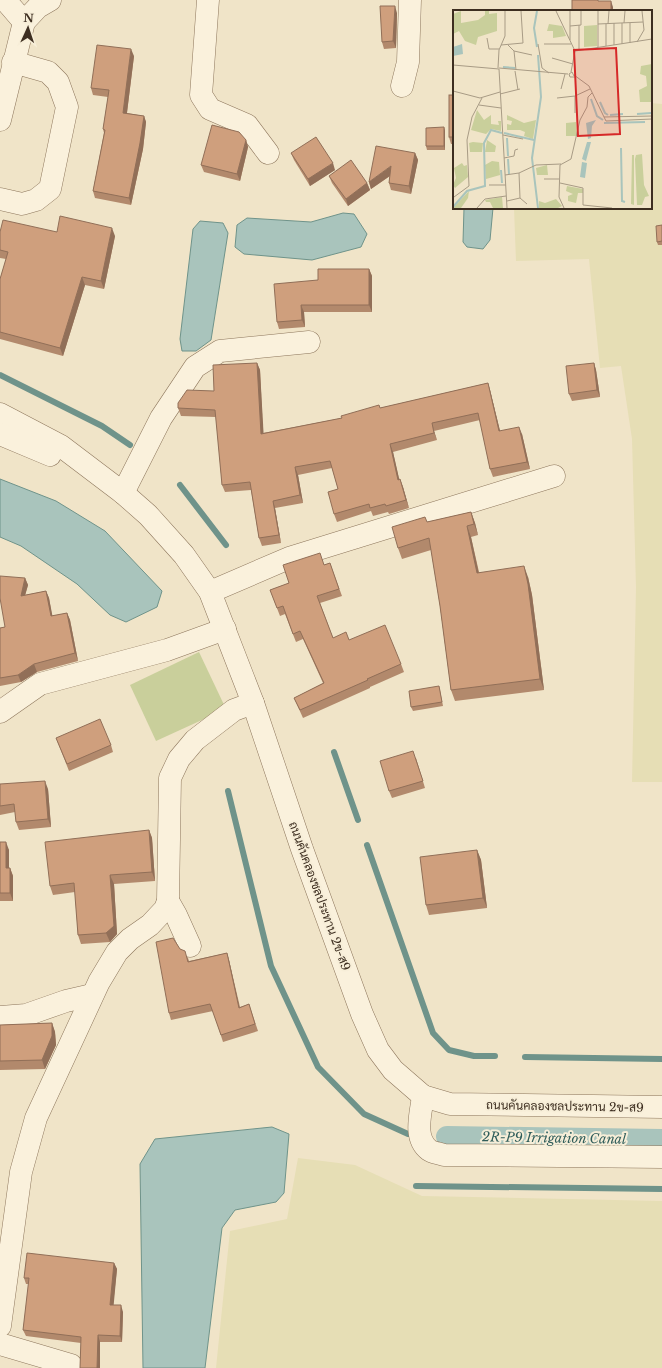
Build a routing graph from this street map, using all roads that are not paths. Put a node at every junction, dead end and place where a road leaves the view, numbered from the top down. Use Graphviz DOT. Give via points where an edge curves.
graph roads {
  1 [pos="5,0"];
  2 [pos="50,0"];
  3 [pos="208,0"];
  4 [pos="410,0"];
  5 [pos="24,22"];
  6 [pos="13,62"];
  7 [pos="402,86"];
  8 [pos="0,120"];
  9 [pos="268,153"];
  10 [pos="0,199"];
  11 [pos="309,342"];
  12 [pos="0,414"];
  13 [pos="0,434"];
  14 [pos="554,476"];
  15 [pos="118,489"];
  16 [pos="210,592"];
  17 [pos="225,629"];
  18 [pos="253,703"];
  19 [pos="0,712"];
  20 [pos="168,901"];
  21 [pos="190,946"];
  22 [pos="92,995"];
  23 [pos="0,1017"];
  24 [pos="423,1096"];
  25 [pos="662,1107"];
  26 [pos="662,1157"];
  27 [pos="0,1326"];
  28 [pos="0,1344"];
  29 [pos="71,1365"];
  1 -- 5 [label="street"];
  2 -- 5 [label="street" via="38,7"];
  3 -- 9 [label="street" via="202,95 210,109 247,125"];
  4 -- 7 [label="street" via="408,62"];
  5 -- 6 [label="street"];
  6 -- 8 [label="street"];
  6 -- 10 [label="street" via="48,72 58,82 67,107 50,189 36,200 22,204"];
  11 -- 15 [label="street" via="220,351 195,367"];
  12 -- 15 [label="street, ถนนคันคลองชลประทาน 2ข-ส9" via="61,446"];
  13 -- 15 [label="street, ถนนคันคลองชลประทาน 2ข-ส9" via="35,448"];
  14 -- 16 [label="street" via="289,558"];
  15 -- 16 [label="street, ถนนคันคลองชลประทาน 2ข-ส9" via="148,515"];
  16 -- 17 [label="street, ถนนคันคลองชลประทาน 2ข-ส9"];
  17 -- 18 [label="street, ถนนคันคลองชลประทาน 2ข-ส9"];
  17 -- 19 [label="street" via="167,650 40,684"];
  18 -- 20 [label="street" via="234,710 195,740 179,759 170,778"];
  18 -- 24 [label="street, ถนนคันคลองชลประทาน 2ข-ส9" via="302,849 365,1021 378,1050 393,1070"];
  20 -- 21 [label="street"];
  20 -- 22 [label="street" via="165,909 150,925 117,952"];
  22 -- 23 [label="street" via="26,1015"];
  22 -- 27 [label="street" via="36,1118 21,1172"];
  24 -- 25 [label="street, ถนนคันคลองชลประทาน 2ข-ส9" via="450,1104"];
  24 -- 26 [label="street" via="419,1123 421,1143 430,1151 444,1155"];
  28 -- 29 [label="street"];
}
